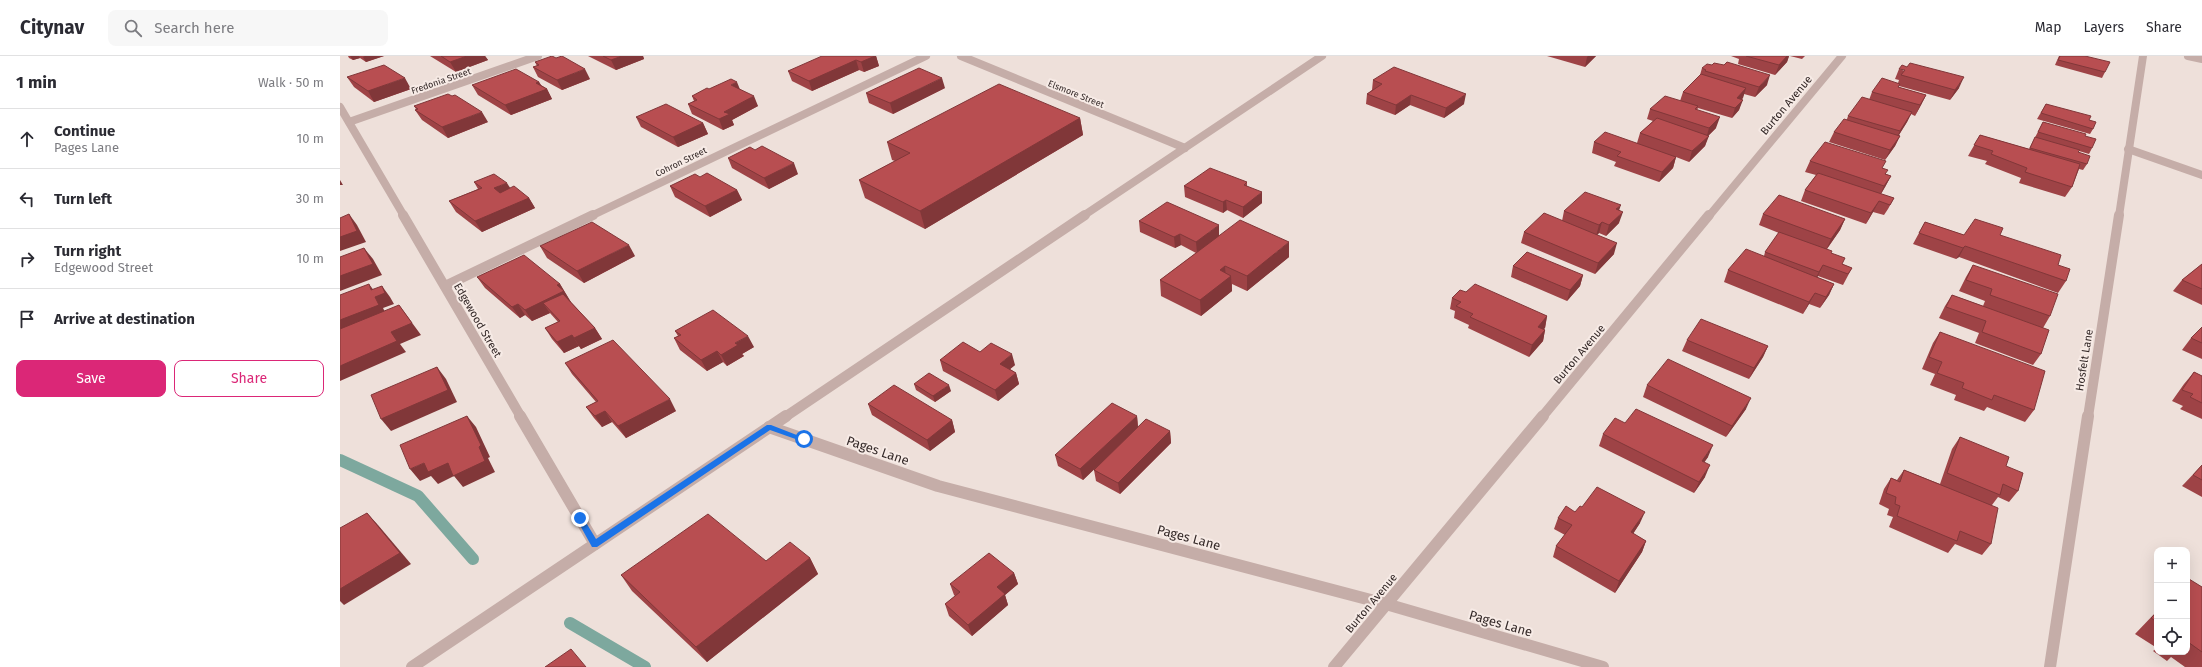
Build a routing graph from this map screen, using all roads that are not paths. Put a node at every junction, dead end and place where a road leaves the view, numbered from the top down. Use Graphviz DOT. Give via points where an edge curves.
graph roads {
  1 [pos="538,56"];
  2 [pos="926,56"];
  3 [pos="961,56"];
  4 [pos="1322,56"];
  5 [pos="1842,56"];
  6 [pos="2143,56"];
  7 [pos="2188,56"];
  8 [pos="2202,59"];
  9 [pos="340,107"];
  10 [pos="349,122"];
  11 [pos="1185,148"];
  12 [pos="2128,149"];
  13 [pos="2202,175"];
  14 [pos="444,286"];
  15 [pos="769,427"];
  16 [pos="594,544"];
  17 [pos="1386,604"];
  18 [pos="412,667"];
  19 [pos="1334,667"];
  20 [pos="1603,667"];
  21 [pos="2050,667"];
  1 -- 10 [label="street, Fredonia Street"];
  2 -- 14 [label="street, Cohron Street"];
  3 -- 11 [label="street, Elsmore Street"];
  4 -- 11 [label="street"];
  5 -- 17 [label="street, Burton Avenue"];
  6 -- 12 [label="street, Hosfelt Lane"];
  7 -- 8 [label="street"];
  9 -- 10 [label="street, Edgewood Street"];
  10 -- 14 [label="street, Edgewood Street"];
  11 -- 15 [label="street"];
  12 -- 13 [label="street"];
  12 -- 21 [label="street, Hosfelt Lane"];
  14 -- 16 [label="street, Edgewood Street"];
  15 -- 16 [label="street"];
  15 -- 17 [label="street, Pages Lane" via="938,486"];
  16 -- 18 [label="street"];
  17 -- 19 [label="street, Burton Avenue"];
  17 -- 20 [label="street, Pages Lane"];
}
